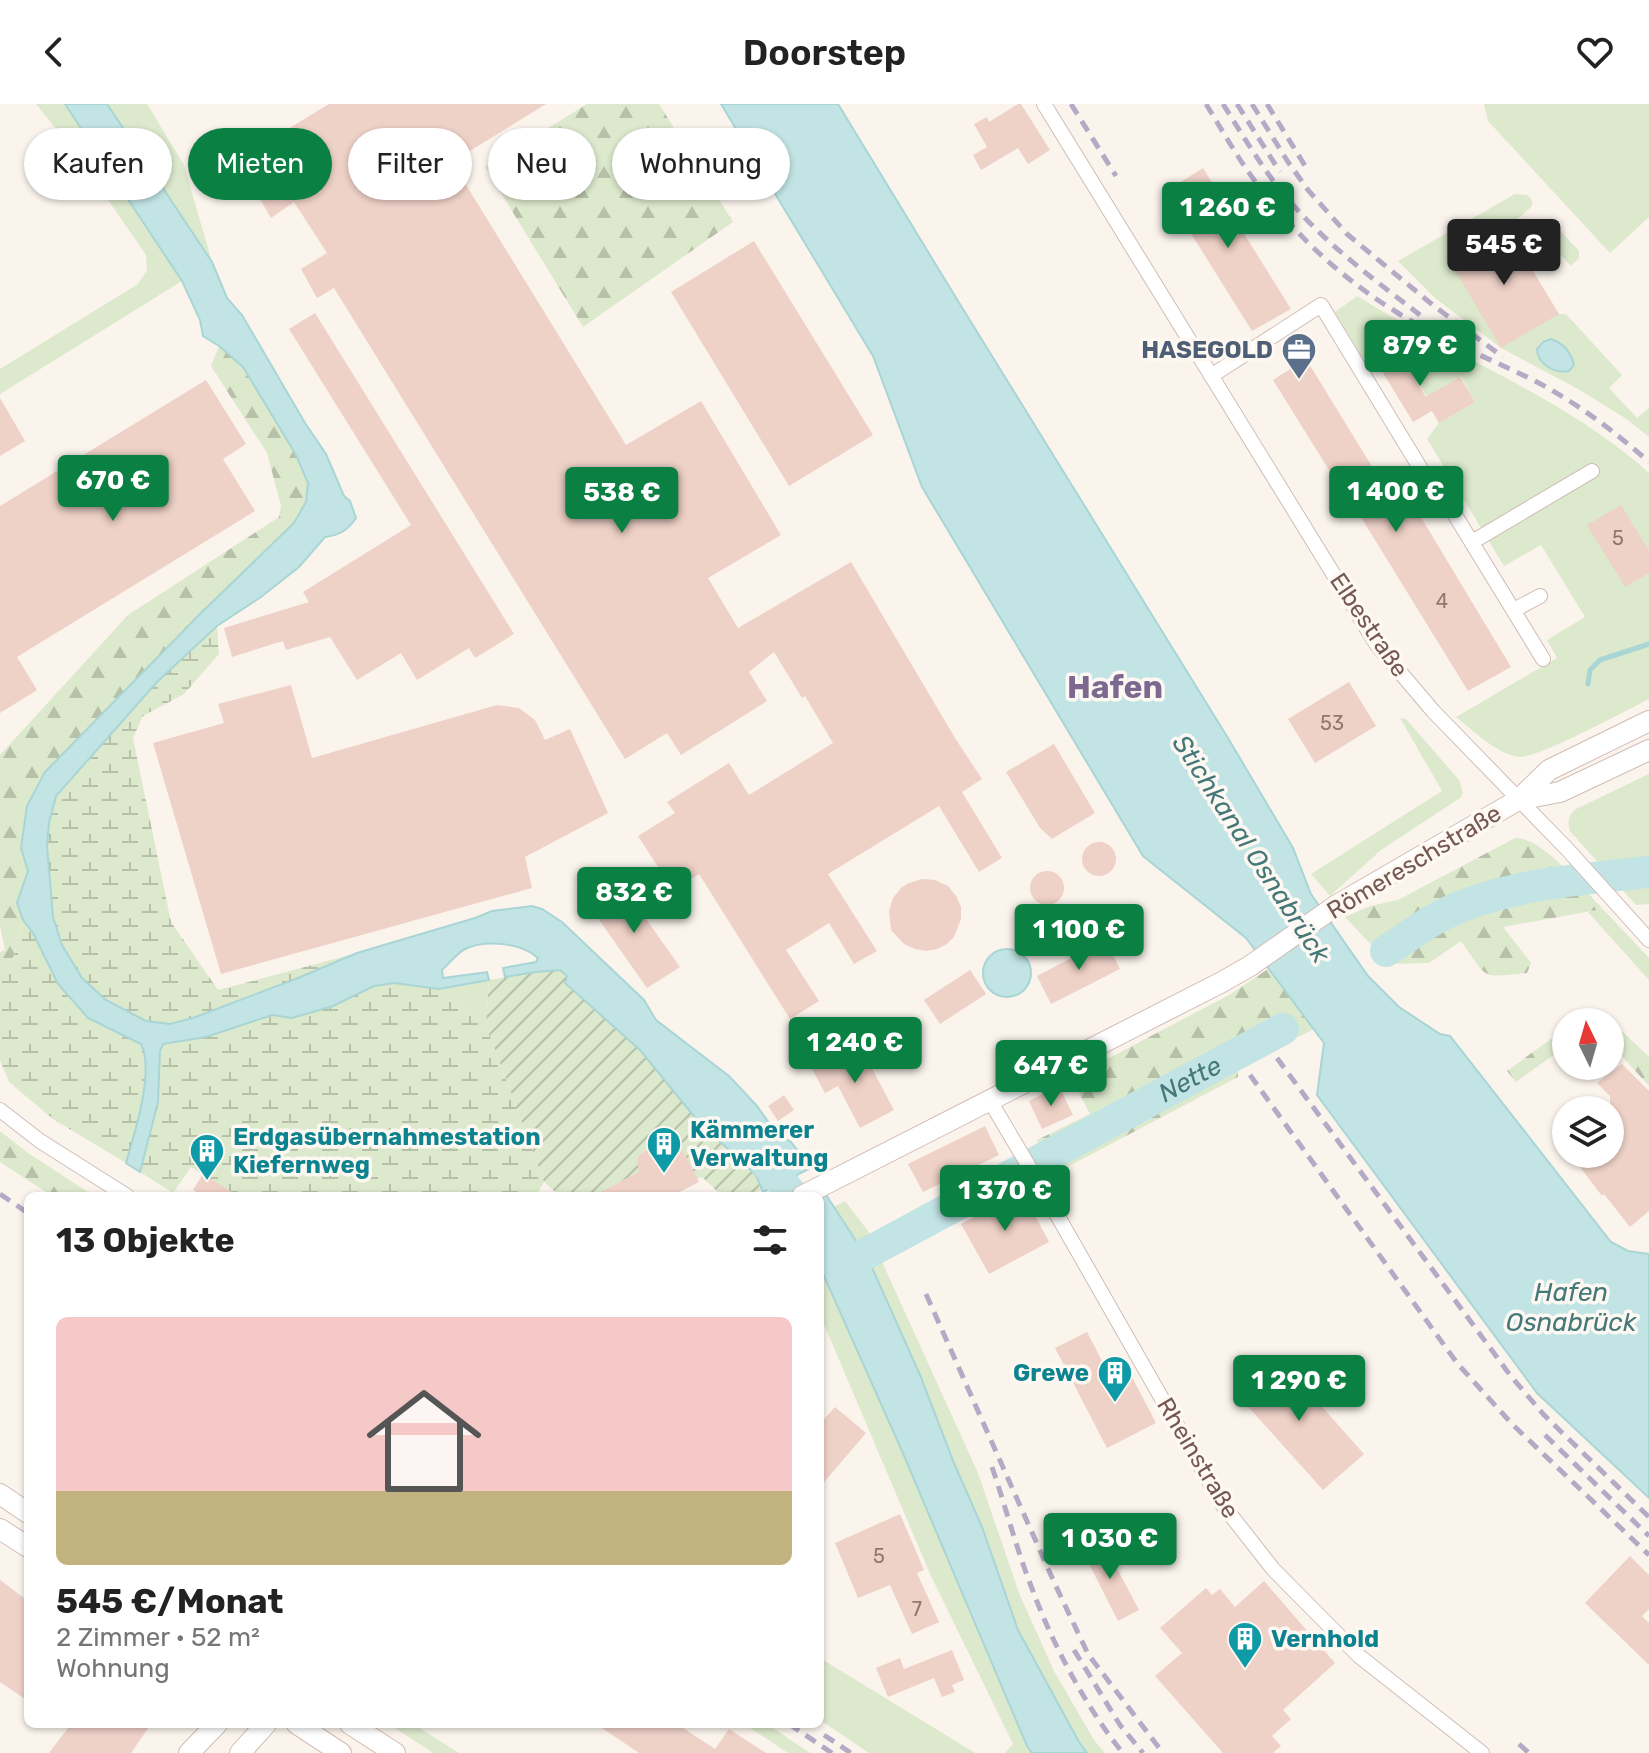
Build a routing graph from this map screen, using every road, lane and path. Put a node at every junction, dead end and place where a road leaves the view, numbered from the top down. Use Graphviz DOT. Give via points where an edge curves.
graph roads {
  1 [pos="1044,104"];
  2 [pos="1211,376"];
  3 [pos="1592,471"];
  4 [pos="1472,542"];
  5 [pos="1540,596"];
  6 [pos="1514,610"];
  7 [pos="1543,659"];
  8 [pos="1649,721"];
  9 [pos="1649,750"];
  10 [pos="1518,800"];
  11 [pos="1649,940"];
  12 [pos="990,1101"];
  13 [pos="0,1110"];
  14 [pos="121,1192"];
  15 [pos="812,1192"];
  16 [pos="0,1494"];
  17 [pos="24,1510"];
  18 [pos="0,1529"];
  19 [pos="24,1544"];
  20 [pos="213,1728"];
  21 [pos="262,1728"];
  22 [pos="303,1728"];
  23 [pos="356,1728"];
  24 [pos="189,1753"];
  25 [pos="240,1753"];
  26 [pos="341,1753"];
  27 [pos="395,1753"];
  28 [pos="1482,1753"];
  1 -- 2 [label="street, Elbestraße"];
  2 -- 4 [label="street" via="1321,305 1433,489"];
  2 -- 10 [label="street, Elbestraße" via="1377,645"];
  3 -- 4 [label="street"];
  4 -- 6 [label="street"];
  5 -- 6 [label="street"];
  6 -- 7 [label="street"];
  8 -- 10 [label="main road, Römereschstraße" via="1549,770"];
  9 -- 10 [label="main road, Römereschstraße" via="1560,792"];
  10 -- 11 [label="street, Elbestraße"];
  10 -- 12 [label="main road, Römereschstraße" via="1337,905 1222,982"];
  12 -- 15 [label="main road, Römereschstraße"];
  12 -- 28 [label="street, Rheinstraße" via="1222,1504 1273,1569 1359,1656"];
  13 -- 14 [label="street"];
  16 -- 17 [label="main road"];
  18 -- 19 [label="main road"];
  20 -- 24 [label="main road"];
  21 -- 25 [label="main road"];
  22 -- 26 [label="main road"];
  23 -- 27 [label="main road"];
}
